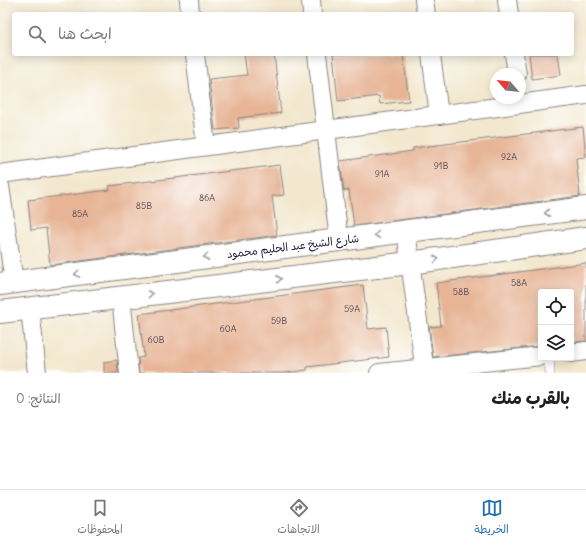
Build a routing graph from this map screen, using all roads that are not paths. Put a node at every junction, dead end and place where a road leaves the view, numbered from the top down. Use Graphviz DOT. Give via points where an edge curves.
graph roads {
  1 [pos="189,0"];
  2 [pos="311,0"];
  3 [pos="424,0"];
  4 [pos="507,0"];
  5 [pos="190,12"];
  6 [pos="312,12"];
  7 [pos="426,12"];
  8 [pos="509,12"];
  9 [pos="195,56"];
  10 [pos="317,56"];
  11 [pos="431,56"];
  12 [pos="514,56"];
  13 [pos="516,68"];
  14 [pos="586,95"];
  15 [pos="526,99"];
  16 [pos="495,104"];
  17 [pos="439,115"];
  18 [pos="326,130"];
  19 [pos="206,146"];
  20 [pos="0,174"];
  21 [pos="0,186"];
  22 [pos="586,208"];
  23 [pos="406,231"];
  24 [pos="586,238"];
  25 [pos="339,240"];
  26 [pos="410,263"];
  27 [pos="7,283"];
  28 [pos="121,297"];
  29 [pos="30,308"];
  30 [pos="0,312"];
  31 [pos="586,351"];
  32 [pos="574,353"];
  33 [pos="538,356"];
  34 [pos="549,361"];
  35 [pos="425,371"];
  36 [pos="37,373"];
  37 [pos="130,373"];
  38 [pos="379,373"];
  39 [pos="550,373"];
  1 -- 5 [label="street"];
  2 -- 6 [label="street"];
  3 -- 7 [label="street"];
  4 -- 8 [label="street"];
  9 -- 19 [label="street"];
  10 -- 18 [label="street"];
  11 -- 17 [label="street"];
  12 -- 13 [label="street"];
  14 -- 15 [label="street"];
  16 -- 17 [label="street"];
  17 -- 18 [label="street"];
  18 -- 19 [label="street"];
  18 -- 25 [label="street"];
  19 -- 20 [label="street"];
  21 -- 27 [label="street"];
  22 -- 23 [label="street, شارع الشيخ عبد الحليم محمود, one-way"];
  23 -- 25 [label="street, شارع الشيخ عبد الحليم محمود, one-way"];
  23 -- 26 [label="street"];
  26 -- 24 [label="street, one-way"];
  25 -- 27 [label="street, شارع الشيخ عبد الحليم محمود, one-way"];
  28 -- 26 [label="street, one-way"];
  26 -- 35 [label="street"];
  28 -- 29 [label="street"];
  28 -- 37 [label="street"];
  29 -- 30 [label="street"];
  29 -- 36 [label="street"];
  31 -- 32 [label="street"];
  33 -- 35 [label="street"];
  34 -- 39 [label="lane"];
  35 -- 38 [label="street"];
}
